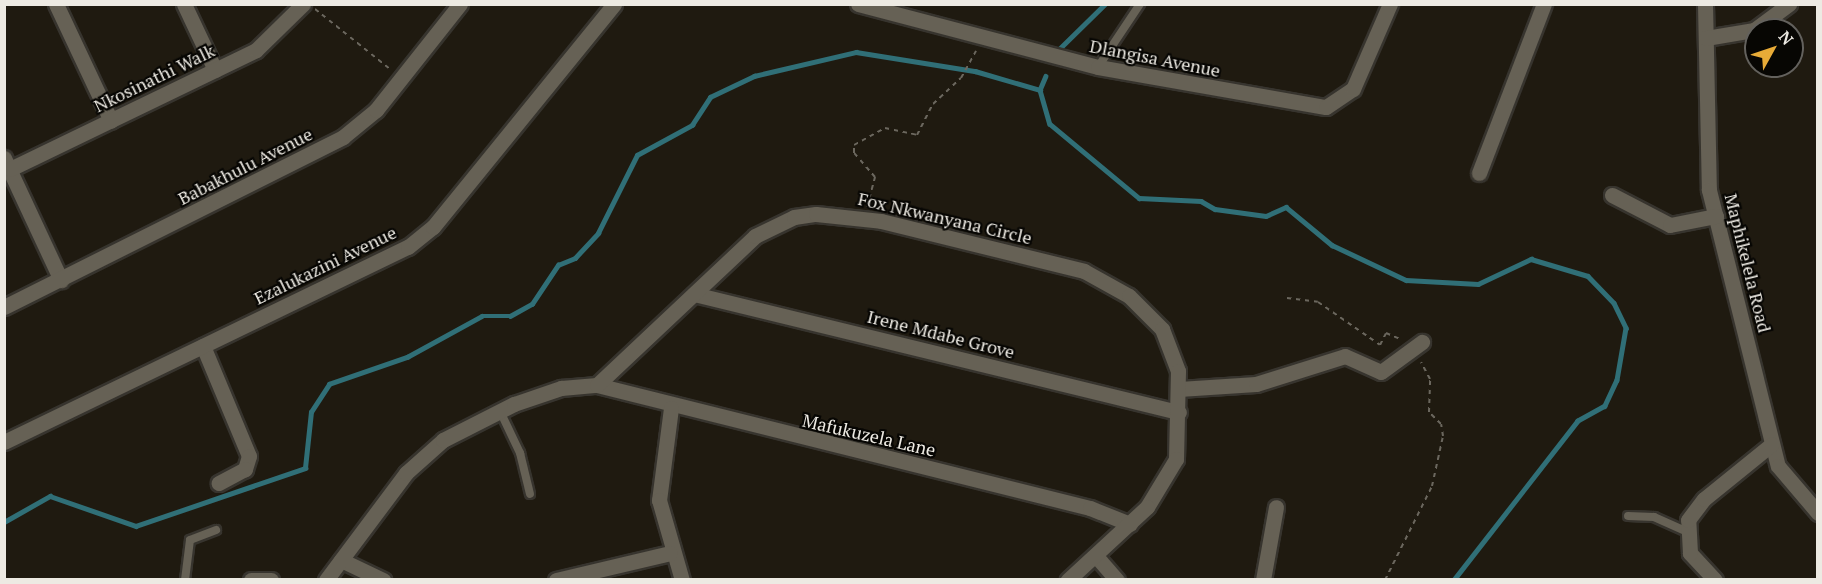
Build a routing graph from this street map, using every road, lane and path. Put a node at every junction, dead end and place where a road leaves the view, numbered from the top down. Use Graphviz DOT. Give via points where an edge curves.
graph roads {
  1 [pos="56,4"];
  2 [pos="184,4"];
  3 [pos="303,4"];
  4 [pos="310,4"];
  5 [pos="460,4"];
  6 [pos="614,4"];
  7 [pos="858,4"];
  8 [pos="1140,4"];
  9 [pos="1390,4"];
  10 [pos="1544,4"];
  11 [pos="1705,4"];
  12 [pos="1789,4"];
  13 [pos="1706,38"];
  14 [pos="975,55"];
  15 [pos="1098,67"];
  16 [pos="214,70"];
  17 [pos="402,78"];
  18 [pos="111,121"];
  19 [pos="7,163"];
  20 [pos="1479,173"];
  21 [pos="1612,195"];
  22 [pos="1716,216"];
  23 [pos="864,218"];
  24 [pos="61,280"];
  25 [pos="694,294"];
  26 [pos="1287,298"];
  27 [pos="4,307"];
  28 [pos="203,346"];
  29 [pos="1411,348"];
  30 [pos="597,385"];
  31 [pos="1179,390"];
  32 [pos="671,408"];
  33 [pos="499,410"];
  34 [pos="1179,412"];
  35 [pos="4,442"];
  36 [pos="1772,444"];
  37 [pos="219,483"];
  38 [pos="530,494"];
  39 [pos="1276,507"];
  40 [pos="1818,513"];
  41 [pos="1628,516"];
  42 [pos="1130,525"];
  43 [pos="216,530"];
  44 [pos="1686,531"];
  45 [pos="670,553"];
  46 [pos="1096,556"];
  47 [pos="341,560"];
  48 [pos="184,579"];
  49 [pos="251,579"];
  50 [pos="271,579"];
  51 [pos="326,579"];
  52 [pos="383,579"];
  53 [pos="556,579"];
  54 [pos="682,579"];
  55 [pos="1068,579"];
  56 [pos="1117,579"];
  57 [pos="1263,579"];
  58 [pos="1385,579"];
  59 [pos="1715,579"];
  1 -- 18 [label="street"];
  2 -- 16 [label="street"];
  3 -- 16 [label="street, Nkosinathi Walk" via="267,43"];
  4 -- 17 [label="path"];
  5 -- 17 [label="street, Babakhulu Avenue"];
  6 -- 28 [label="street, Ezalukazini Avenue" via="421,238"];
  7 -- 15 [label="street, Dlangisa Avenue"];
  8 -- 15 [label="lane"];
  9 -- 15 [label="street, Dlangisa Avenue" via="1357,81 1335,106 1312,107"];
  10 -- 20 [label="street"];
  11 -- 13 [label="street, Maphikelela Road"];
  12 -- 13 [label="street" via="1754,30"];
  13 -- 22 [label="street, Maphikelela Road" via="1706,158"];
  14 -- 23 [label="path" via="961,78 938,98 917,135 885,128 854,145 854,153 875,177"];
  16 -- 18 [label="street, Nkosinathi Walk"];
  17 -- 24 [label="street, Babakhulu Avenue" via="376,110 333,143"];
  18 -- 19 [label="street, Nkosinathi Walk"];
  19 -- 24 [label="street"];
  21 -- 22 [label="street" via="1670,225"];
  22 -- 36 [label="street, Maphikelela Road"];
  23 -- 25 [label="street, Fox Nkwanyana Circle" via="794,217 755,236"];
  23 -- 31 [label="street, Fox Nkwanyana Circle" via="1084,272 1109,283 1162,329"];
  24 -- 27 [label="street, Babakhulu Avenue"];
  25 -- 30 [label="street, Fox Nkwanyana Circle"];
  25 -- 34 [label="street, Irene Mdabe Grove"];
  26 -- 29 [label="path" via="1318,302 1380,345 1386,333 1397,336"];
  28 -- 35 [label="street, Ezalukazini Avenue"];
  28 -- 37 [label="street" via="249,456 245,469"];
  29 -- 31 [label="street" via="1381,372 1346,356 1256,384"];
  29 -- 58 [label="path" via="1429,373 1429,412 1441,424 1443,436 1432,486"];
  30 -- 32 [label="street, Mafukuzela Lane"];
  30 -- 33 [label="street" via="561,388"];
  31 -- 34 [label="street, Fox Nkwanyana Circle"];
  32 -- 42 [label="street, Mafukuzela Lane" via="1090,508"];
  32 -- 45 [label="street" via="659,500"];
  33 -- 38 [label="lane" via="520,453"];
  33 -- 47 [label="street" via="459,429 425,454"];
  34 -- 42 [label="street, Fox Nkwanyana Circle" via="1176,459 1160,490"];
  36 -- 40 [label="street, Maphikelela Road" via="1784,476"];
  36 -- 44 [label="street" via="1704,499"];
  39 -- 57 [label="street"];
  41 -- 44 [label="lane" via="1654,517"];
  42 -- 46 [label="street, Fox Nkwanyana Circle"];
  43 -- 48 [label="lane" via="190,540"];
  44 -- 59 [label="street" via="1690,553"];
  45 -- 53 [label="street"];
  45 -- 54 [label="street"];
  46 -- 55 [label="street, Fox Nkwanyana Circle"];
  46 -- 56 [label="street"];
  47 -- 51 [label="street"];
  47 -- 52 [label="street"];
  49 -- 50 [label="street"];
}
